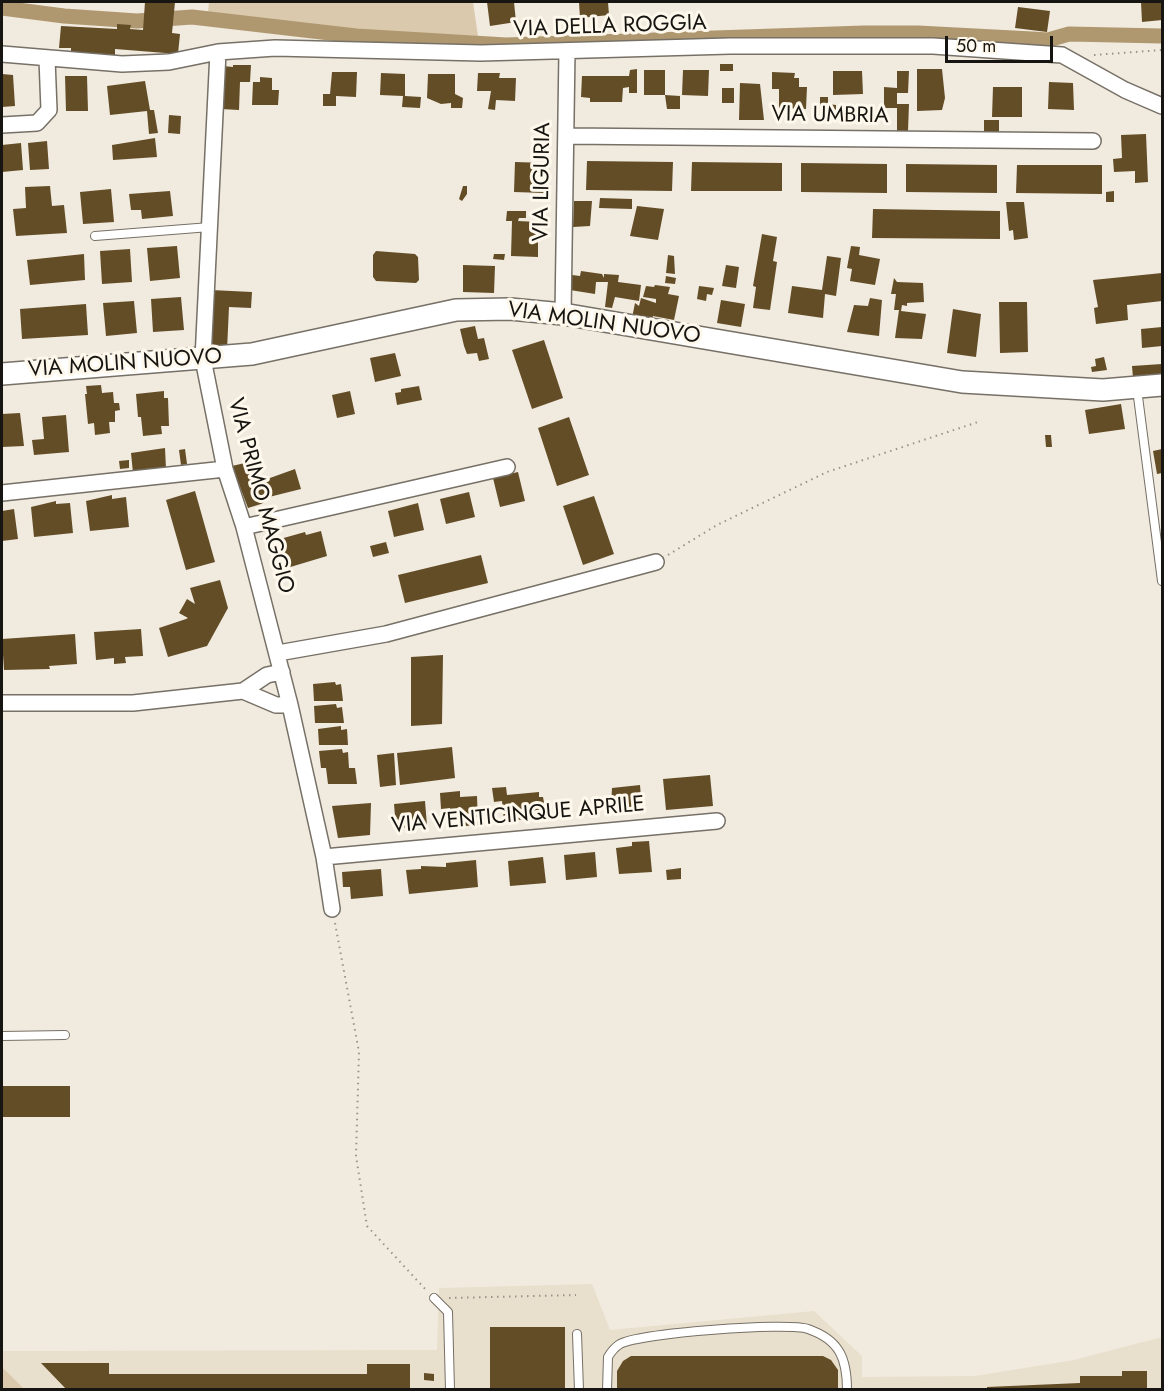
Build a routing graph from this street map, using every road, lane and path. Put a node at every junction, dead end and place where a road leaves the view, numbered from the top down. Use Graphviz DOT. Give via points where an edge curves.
graph roads {
  1 [pos="1162,50"];
  2 [pos="567,51"];
  3 [pos="218,52"];
  4 [pos="2,54"];
  5 [pos="1093,55"];
  6 [pos="47,59"];
  7 [pos="1162,106"];
  8 [pos="2,126"];
  9 [pos="567,136"];
  10 [pos="1093,141"];
  11 [pos="210,226"];
  12 [pos="95,236"];
  13 [pos="563,314"];
  14 [pos="203,359"];
  15 [pos="2,374"];
  16 [pos="1162,385"];
  17 [pos="1137,387"];
  18 [pos="981,421"];
  19 [pos="507,466"];
  20 [pos="225,469"];
  21 [pos="2,493"];
  22 [pos="244,527"];
  23 [pos="656,562"];
  24 [pos="1162,581"];
  25 [pos="278,653"];
  26 [pos="282,672"];
  27 [pos="243,691"];
  28 [pos="2,703"];
  29 [pos="290,705"];
  30 [pos="717,821"];
  31 [pos="324,856"];
  32 [pos="332,909"];
  33 [pos="65,1035"];
  34 [pos="2,1036"];
  35 [pos="576,1295"];
  36 [pos="434,1298"];
  37 [pos="578,1334"];
  38 [pos="450,1389"];
  39 [pos="579,1389"];
  40 [pos="608,1389"];
  41 [pos="847,1389"];
  1 -- 5 [label="path"];
  2 -- 3 [label="street, VIA DELLA ROGGIA" via="275,48"];
  2 -- 7 [label="street, VIA DELLA ROGGIA" via="876,44 1062,55"];
  2 -- 9 [label="street, VIA LIGURIA"];
  3 -- 6 [label="street, VIA DELLA ROGGIA" via="169,62 122,64"];
  3 -- 11 [label="street, VIA PRIMO MAGGIO"];
  4 -- 6 [label="street, VIA DELLA ROGGIA"];
  6 -- 8 [label="street" via="49,110 37,123"];
  9 -- 10 [label="street, VIA UMBRIA"];
  9 -- 13 [label="street, VIA LIGURIA"];
  11 -- 12 [label="lane"];
  11 -- 14 [label="street, VIA PRIMO MAGGIO"];
  13 -- 14 [label="main road, VIA MOLIN NUOVO" via="510,309 456,310 252,354"];
  13 -- 17 [label="main road, VIA MOLIN NUOVO" via="962,382 1103,390"];
  14 -- 15 [label="main road, VIA MOLIN NUOVO"];
  14 -- 20 [label="street, VIA PRIMO MAGGIO"];
  16 -- 17 [label="main road, VIA MOLIN NUOVO"];
  17 -- 24 [label="lane"];
  18 -- 23 [label="path" via="827,472 717,525"];
  19 -- 22 [label="street"];
  20 -- 21 [label="street"];
  20 -- 22 [label="street, VIA PRIMO MAGGIO"];
  22 -- 25 [label="street, VIA PRIMO MAGGIO"];
  23 -- 25 [label="street" via="386,634"];
  25 -- 26 [label="street, VIA PRIMO MAGGIO"];
  26 -- 27 [label="street" via="267,675"];
  26 -- 29 [label="street, VIA PRIMO MAGGIO"];
  27 -- 28 [label="street" via="133,703"];
  27 -- 29 [label="street" via="276,705"];
  29 -- 31 [label="street, VIA PRIMO MAGGIO"];
  30 -- 31 [label="street, VIA VENTICINQUE APRILE"];
  31 -- 32 [label="street, VIA PRIMO MAGGIO"];
  32 -- 36 [label="path" via="359,1052 356,1156 367,1226"];
  33 -- 34 [label="lane"];
  35 -- 36 [label="path"];
  36 -- 38 [label="lane" via="448,1312"];
  37 -- 39 [label="lane"];
  40 -- 41 [label="lane" via="608,1358 621,1344 718,1329 793,1326 808,1329 837,1348 847,1367"];
}
